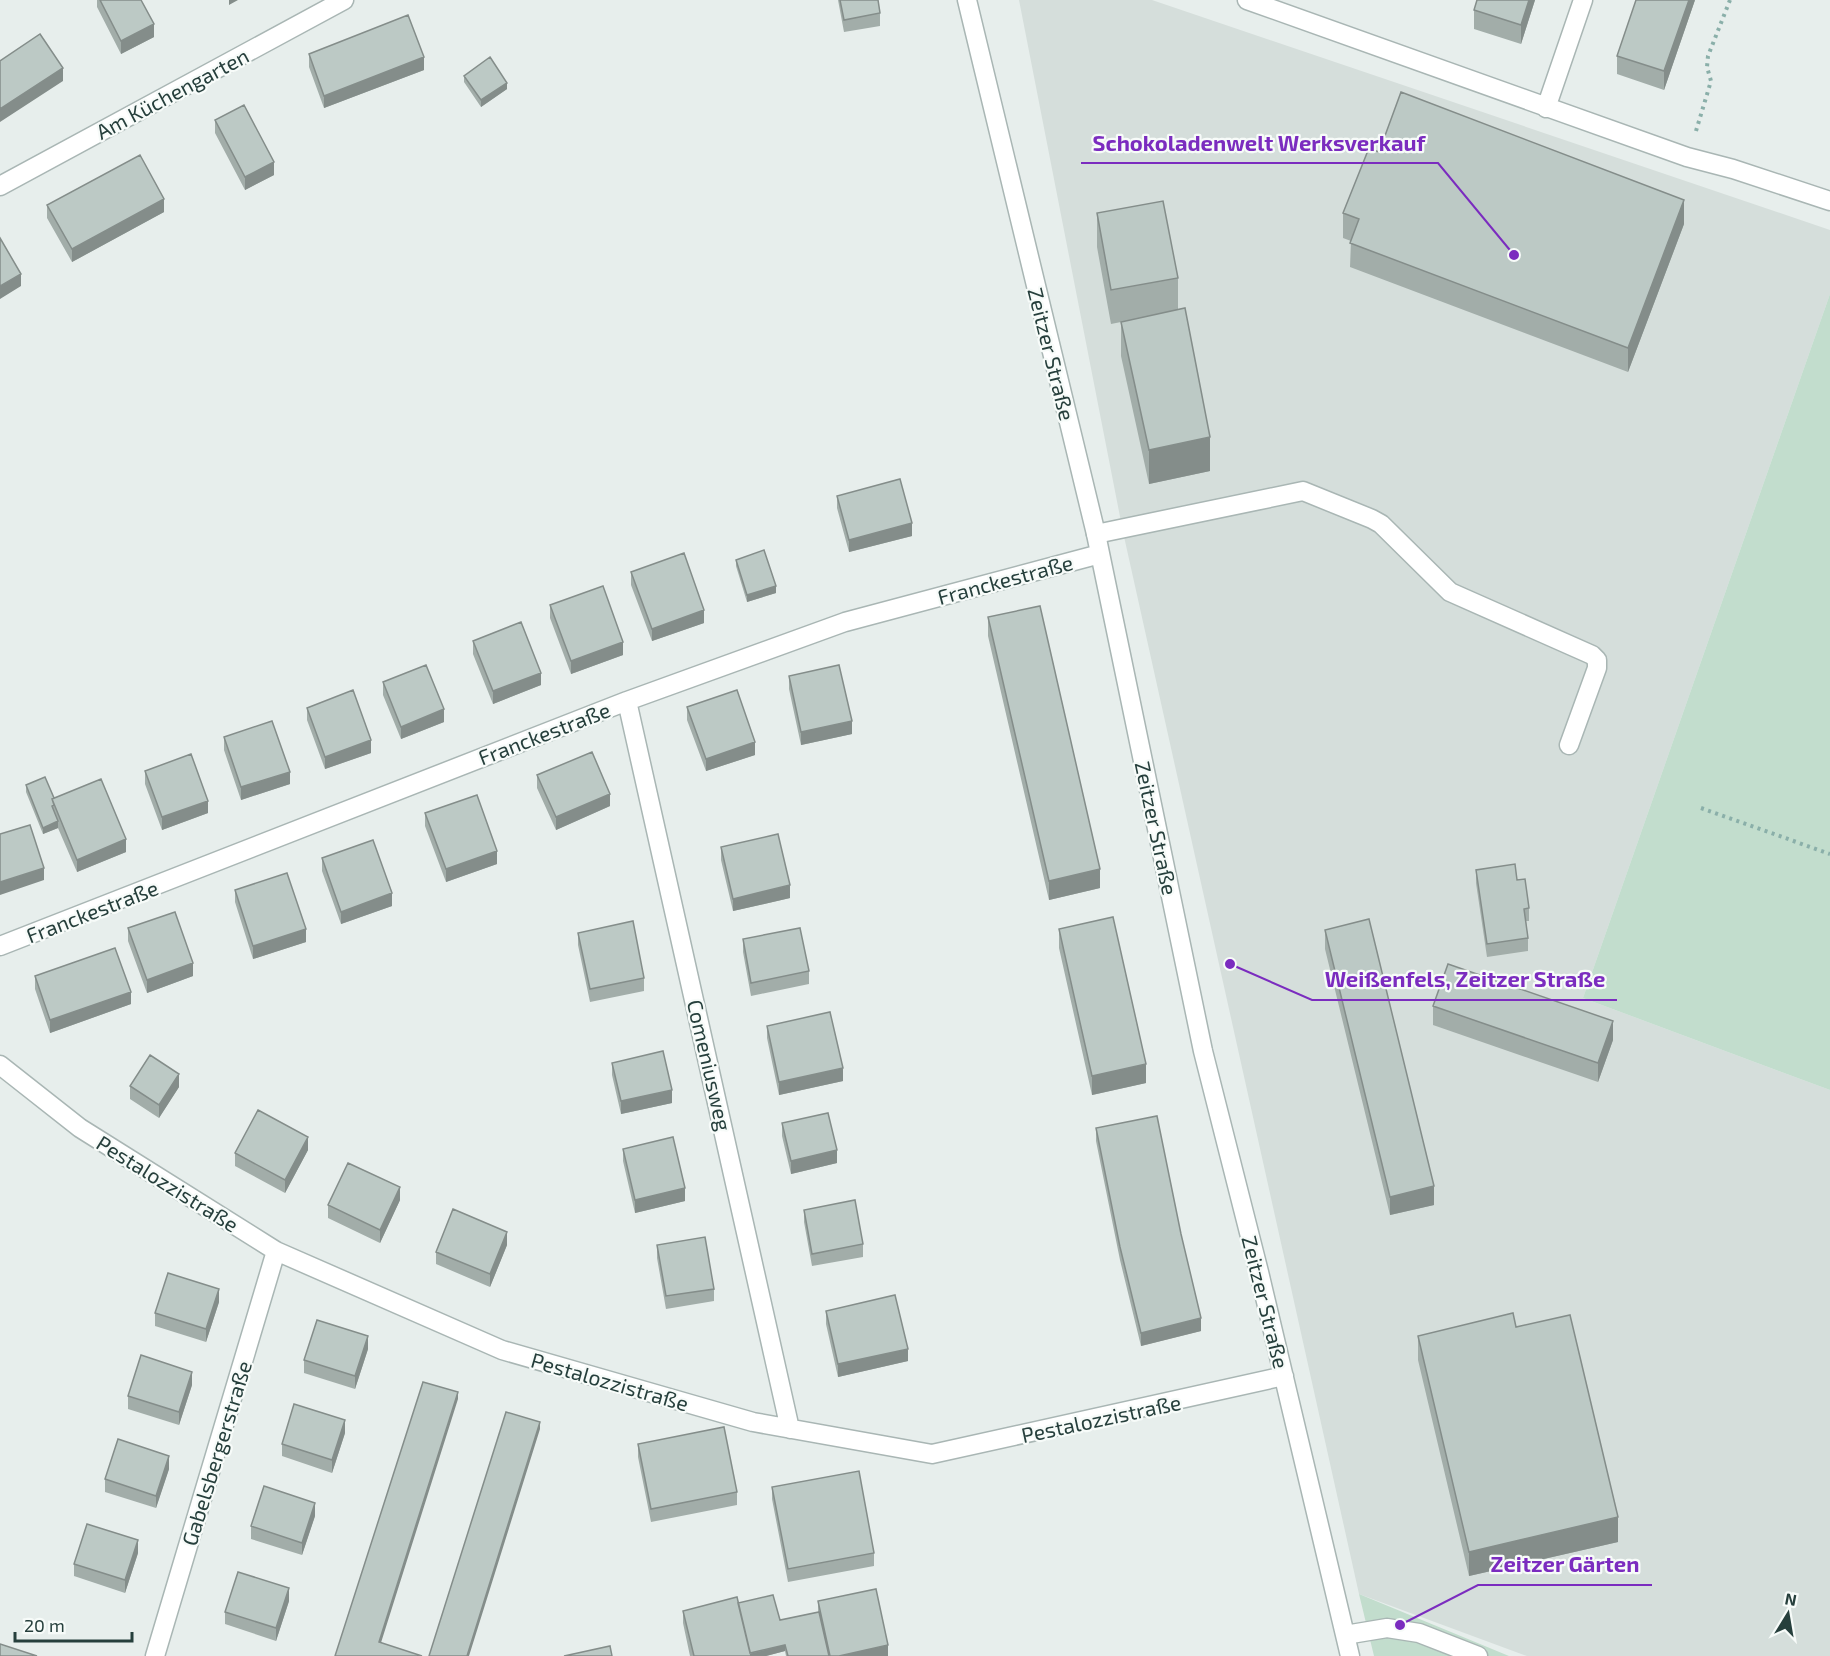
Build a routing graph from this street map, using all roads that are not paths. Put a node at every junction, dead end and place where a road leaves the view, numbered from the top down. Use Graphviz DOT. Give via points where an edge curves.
graph roads {
  1 [pos="344,0"];
  2 [pos="967,0"];
  3 [pos="1247,0"];
  4 [pos="1583,0"];
  5 [pos="1546,108"];
  6 [pos="0,186"];
  7 [pos="1830,201"];
  8 [pos="1096,534"];
  9 [pos="1100,554"];
  10 [pos="627,701"];
  11 [pos="1569,744"];
  12 [pos="0,946"];
  13 [pos="0,1065"];
  14 [pos="276,1251"];
  15 [pos="1284,1376"];
  16 [pos="790,1429"];
  17 [pos="1346,1635"];
  18 [pos="155,1656"];
  19 [pos="1350,1656"];
  20 [pos="1478,1656"];
  1 -- 6 [label="street, Am Küchengarten"];
  2 -- 8 [label="street, Zeitzer Straße"];
  3 -- 5 [label="street"];
  4 -- 5 [label="street"];
  5 -- 7 [label="street"];
  8 -- 9 [label="street, Zeitzer Straße"];
  8 -- 11 [label="street" via="1303,491 1372,519 1382,524 1450,592 1597,660"];
  9 -- 10 [label="street, Franckestraße" via="845,622"];
  9 -- 15 [label="street, Zeitzer Straße" via="1201,1039"];
  10 -- 12 [label="street, Franckestraße"];
  10 -- 16 [label="street, Comeniusweg"];
  13 -- 14 [label="street, Pestalozzistraße" via="80,1128"];
  14 -- 16 [label="street, Pestalozzistraße" via="501,1350 753,1422"];
  14 -- 18 [label="street, Gabelsbergerstraße"];
  15 -- 16 [label="street, Pestalozzistraße" via="932,1454"];
  15 -- 17 [label="street, Zeitzer Straße"];
  17 -- 19 [label="street, Zeitzer Straße"];
  17 -- 20 [label="street" via="1387,1628 1419,1633"];
}
